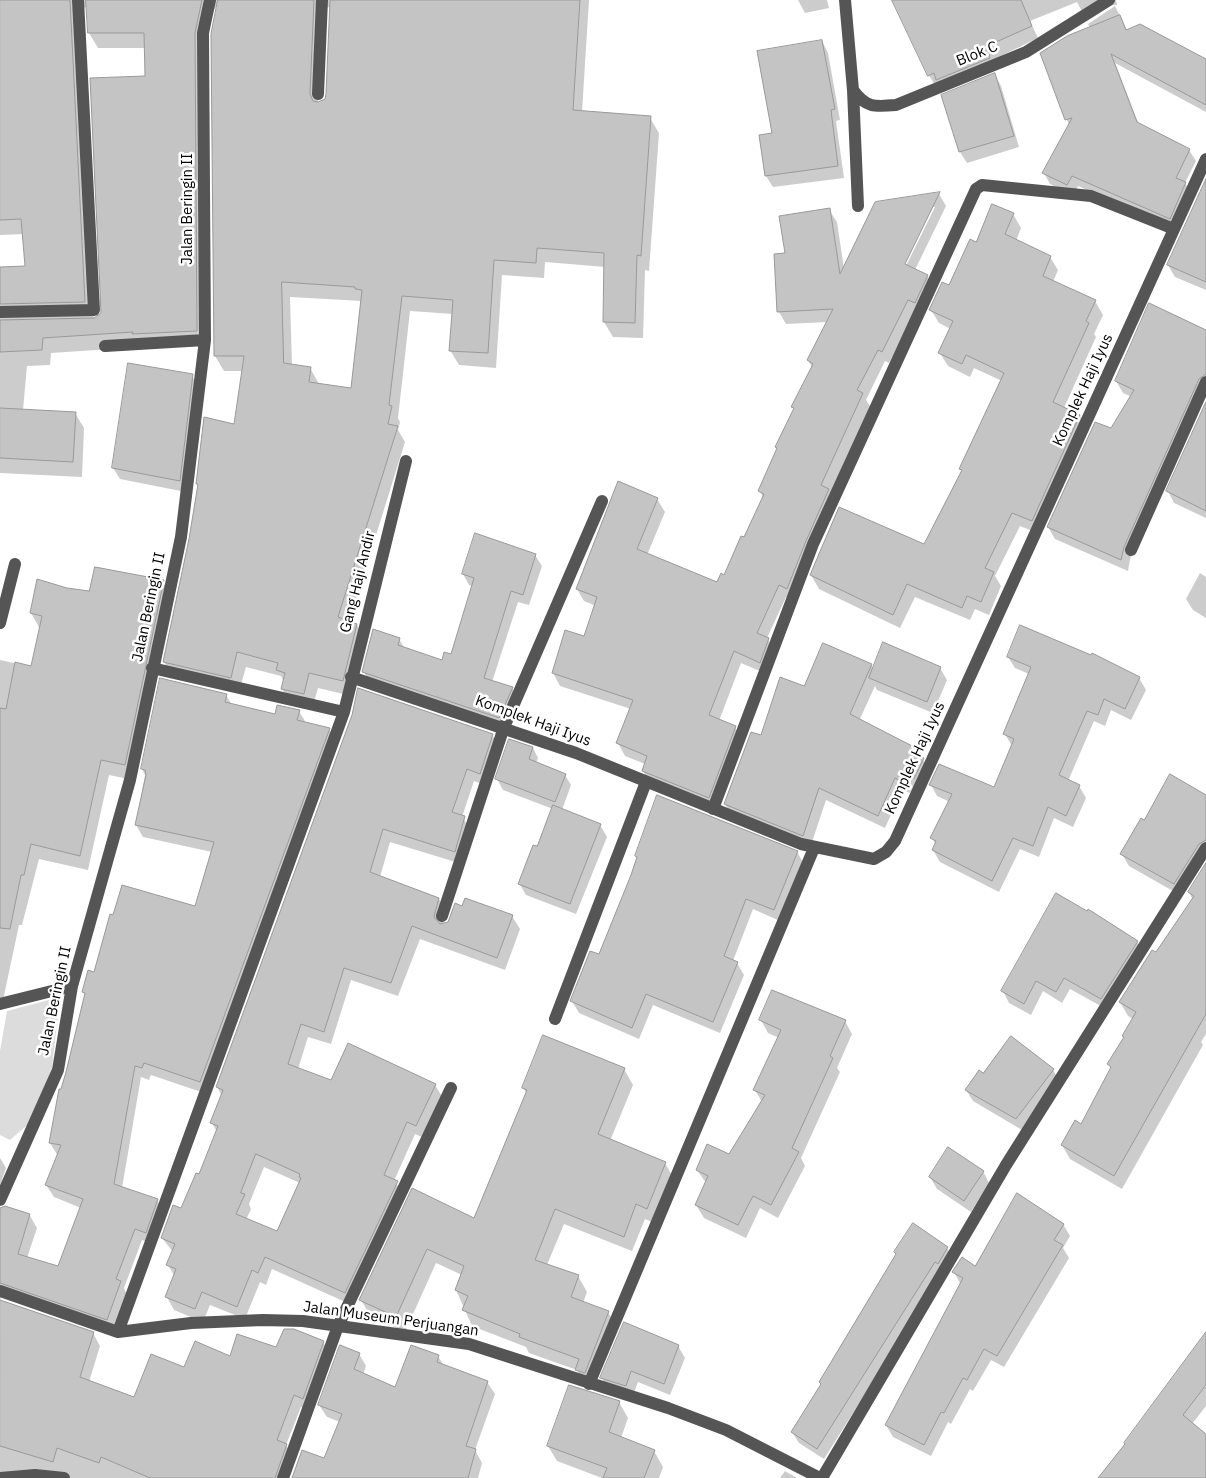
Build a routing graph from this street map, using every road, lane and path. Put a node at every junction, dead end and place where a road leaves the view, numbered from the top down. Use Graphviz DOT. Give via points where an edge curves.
graph roads {
  1 [pos="78,0"];
  2 [pos="210,0"];
  3 [pos="322,0"];
  4 [pos="845,0"];
  5 [pos="1109,0"];
  6 [pos="854,90"];
  7 [pos="318,94"];
  8 [pos="1206,159"];
  9 [pos="858,206"];
  10 [pos="1174,229"];
  11 [pos="0,312"];
  12 [pos="205,340"];
  13 [pos="105,346"];
  14 [pos="1206,382"];
  15 [pos="406,461"];
  16 [pos="602,502"];
  17 [pos="1132,550"];
  18 [pos="15,564"];
  19 [pos="0,623"];
  20 [pos="152,668"];
  21 [pos="351,677"];
  22 [pos="344,712"];
  23 [pos="504,727"];
  24 [pos="646,782"];
  25 [pos="713,809"];
  26 [pos="814,848"];
  27 [pos="1206,848"];
  28 [pos="442,916"];
  29 [pos="72,986"];
  30 [pos="0,1004"];
  31 [pos="555,1019"];
  32 [pos="451,1088"];
  33 [pos="0,1200"];
  34 [pos="0,1291"];
  35 [pos="338,1326"];
  36 [pos="118,1332"];
  37 [pos="589,1384"];
  38 [pos="0,1478"];
  39 [pos="64,1478"];
  40 [pos="283,1478"];
  41 [pos="821,1478"];
  1 -- 11 [label="street" via="94,310"];
  2 -- 12 [label="street, Jalan Beringin II" via="203,33"];
  3 -- 7 [label="street"];
  4 -- 6 [label="street"];
  5 -- 6 [label="street, Blok C" via="1026,52 896,105 875,106 861,101"];
  6 -- 9 [label="street"];
  8 -- 10 [label="street, Komplek Haji Iyus"];
  10 -- 25 [label="street" via="1091,196 982,185 976,189 813,544"];
  10 -- 26 [label="street, Komplek Haji Iyus" via="894,841 886,852 874,858"];
  12 -- 13 [label="street"];
  12 -- 20 [label="street, Jalan Beringin II" via="181,537"];
  14 -- 17 [label="street"];
  15 -- 21 [label="street, Gang Haji Andir"];
  16 -- 23 [label="street"];
  18 -- 19 [label="street"];
  20 -- 22 [label="street"];
  20 -- 29 [label="street, Jalan Beringin II" via="130,780"];
  21 -- 22 [label="street, Gang Haji Andir"];
  21 -- 23 [label="street, Komplek Haji Iyus"];
  22 -- 36 [label="street, Gang Haji Andir"];
  23 -- 24 [label="street, Komplek Haji Iyus"];
  23 -- 28 [label="street"];
  24 -- 25 [label="street, Komplek Haji Iyus"];
  24 -- 31 [label="street"];
  25 -- 26 [label="street, Komplek Haji Iyus"];
  26 -- 37 [label="street"];
  27 -- 41 [label="street" via="1006,1165"];
  29 -- 30 [label="street"];
  29 -- 33 [label="street, Jalan Beringin II" via="58,1070"];
  32 -- 35 [label="street"];
  34 -- 36 [label="street, Jalan Museum Perjuangan"];
  35 -- 36 [label="street, Jalan Museum Perjuangan" via="263,1320 191,1323"];
  35 -- 37 [label="street, Jalan Museum Perjuangan" via="470,1344"];
  35 -- 40 [label="street"];
  37 -- 41 [label="street, Jalan Museum Perjuangan" via="726,1430"];
  38 -- 39 [label="street" via="35,1475"];
}
